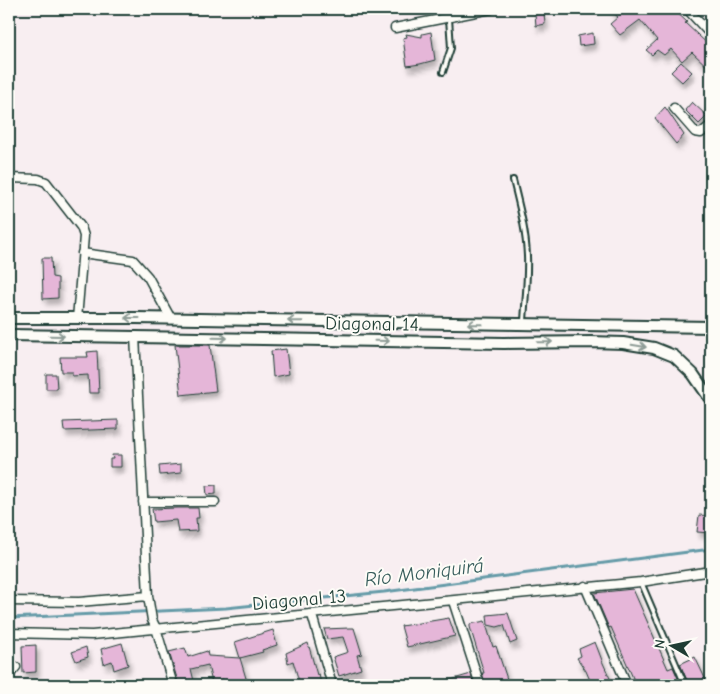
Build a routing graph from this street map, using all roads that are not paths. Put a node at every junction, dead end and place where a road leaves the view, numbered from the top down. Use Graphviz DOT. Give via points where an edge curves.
graph roads {
  1 [pos="491,9"];
  2 [pos="687,9"];
  3 [pos="449,17"];
  4 [pos="395,28"];
  5 [pos="711,35"];
  6 [pos="443,72"];
  7 [pos="674,108"];
  8 [pos="711,125"];
  9 [pos="9,178"];
  10 [pos="513,180"];
  11 [pos="82,253"];
  12 [pos="9,318"];
  13 [pos="77,319"];
  14 [pos="171,319"];
  15 [pos="523,325"];
  16 [pos="711,327"];
  17 [pos="9,335"];
  18 [pos="135,336"];
  19 [pos="711,399"];
  20 [pos="143,502"];
  21 [pos="215,502"];
  22 [pos="711,571"];
  23 [pos="641,582"];
  24 [pos="585,586"];
  25 [pos="149,600"];
  26 [pos="453,600"];
  27 [pos="9,601"];
  28 [pos="312,614"];
  29 [pos="156,628"];
  30 [pos="9,633"];
  31 [pos="16,667"];
  32 [pos="9,675"];
  33 [pos="173,685"];
  34 [pos="332,685"];
  35 [pos="480,685"];
  36 [pos="627,685"];
  37 [pos="685,685"];
  1 -- 3 [label="street"];
  2 -- 5 [label="street"];
  3 -- 4 [label="street"];
  3 -- 6 [label="lane" via="452,40"];
  7 -- 8 [label="street" via="695,132 701,133"];
  9 -- 11 [label="street" via="46,182 81,227 84,236"];
  10 -- 15 [label="lane" via="527,255"];
  11 -- 13 [label="street"];
  11 -- 14 [label="street" via="132,260 148,276"];
  12 -- 13 [label="street, Diagonal 14"];
  14 -- 13 [label="street, Diagonal 14, one-way"];
  15 -- 14 [label="street, Diagonal 14, one-way"];
  15 -- 16 [label="street, Diagonal 14"];
  17 -- 18 [label="street, Diagonal 14, one-way"];
  18 -- 19 [label="street, Diagonal 14, one-way" via="623,343 654,348 674,356 693,374"];
  18 -- 20 [label="street"];
  20 -- 21 [label="street"];
  20 -- 25 [label="street"];
  22 -- 23 [label="street, Diagonal 13"];
  23 -- 24 [label="street, Diagonal 13"];
  23 -- 37 [label="lane"];
  24 -- 26 [label="street, Diagonal 13"];
  24 -- 36 [label="street"];
  25 -- 27 [label="street"];
  25 -- 29 [label="street"];
  26 -- 28 [label="street, Diagonal 13"];
  26 -- 35 [label="street"];
  28 -- 29 [label="street, Diagonal 13"];
  28 -- 34 [label="street"];
  29 -- 30 [label="street, Diagonal 13" via="92,635"];
  29 -- 33 [label="street"];
  31 -- 32 [label="street"];
}
